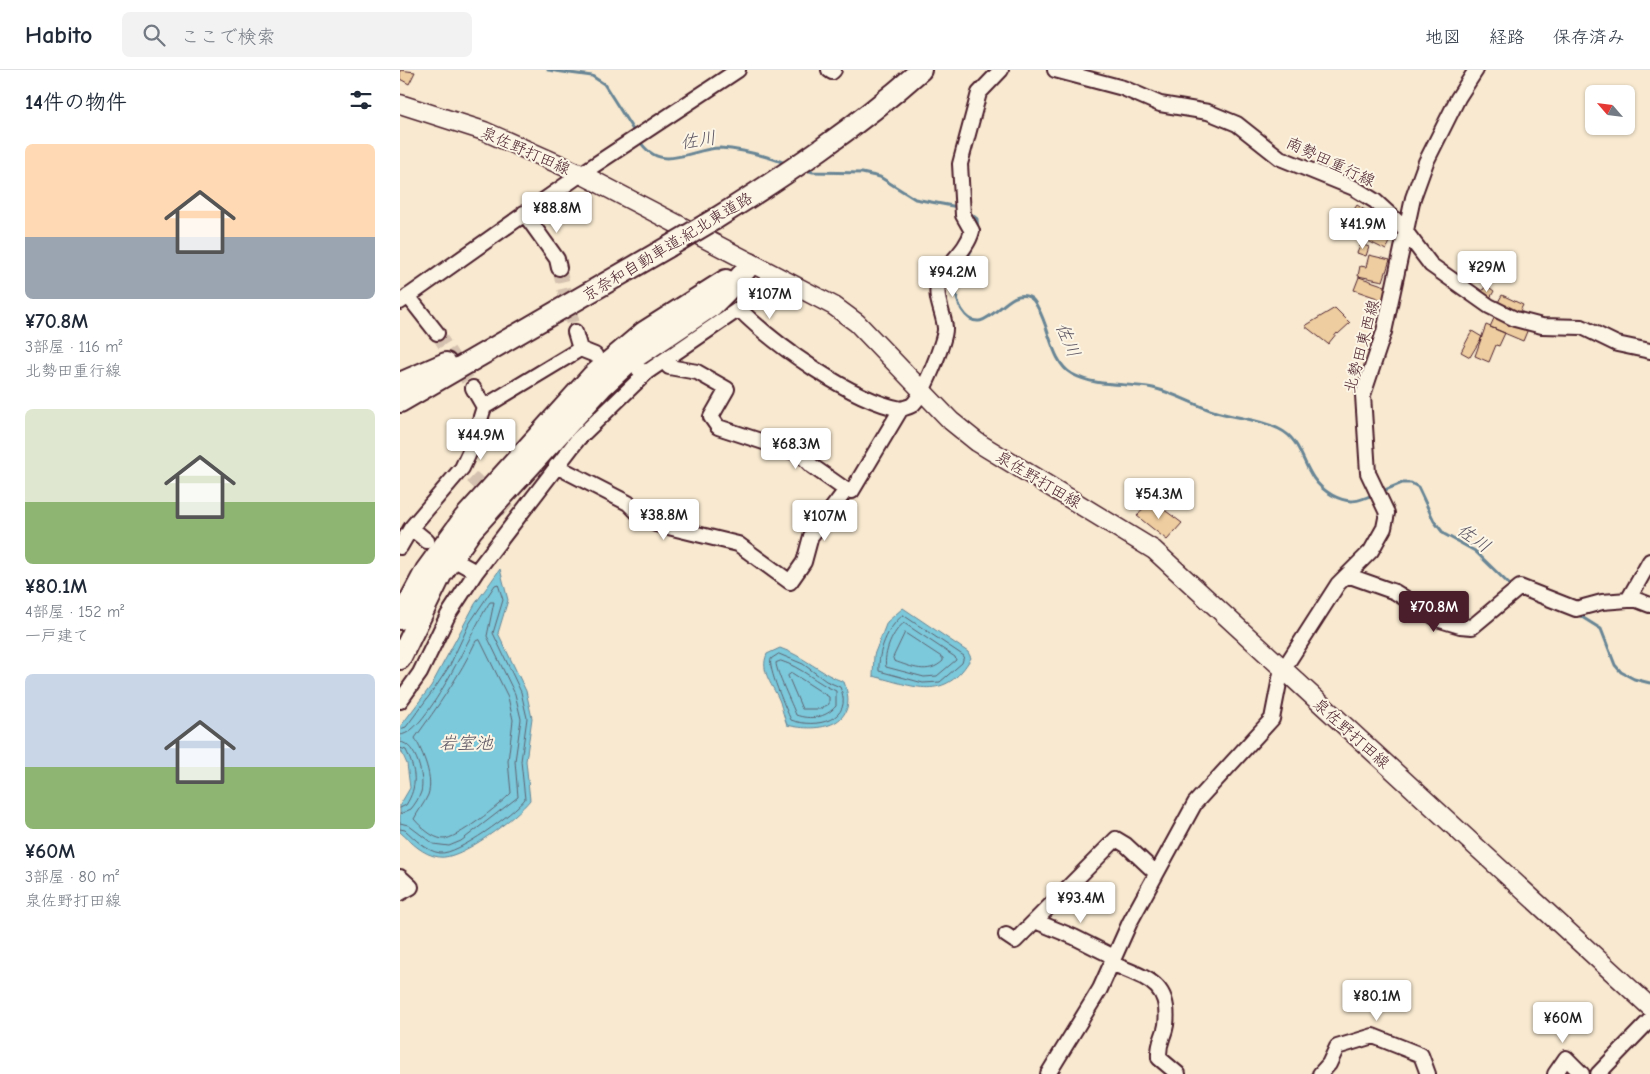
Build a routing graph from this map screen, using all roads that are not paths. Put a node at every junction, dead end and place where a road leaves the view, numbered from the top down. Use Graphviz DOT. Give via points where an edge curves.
graph roads {
  1 [pos="738,70"];
  2 [pos="829,70"];
  3 [pos="834,70"];
  4 [pos="921,70"];
  5 [pos="1001,70"];
  6 [pos="1055,70"];
  7 [pos="1476,70"];
  8 [pos="400,104"];
  9 [pos="581,174"];
  10 [pos="524,213"];
  11 [pos="1407,234"];
  12 [pos="641,262"];
  13 [pos="751,264"];
  14 [pos="559,268"];
  15 [pos="404,299"];
  16 [pos="536,324"];
  17 [pos="575,332"];
  18 [pos="438,333"];
  19 [pos="580,349"];
  20 [pos="1650,351"];
  21 [pos="595,355"];
  22 [pos="664,361"];
  23 [pos="400,383"];
  24 [pos="473,388"];
  25 [pos="923,390"];
  26 [pos="400,402"];
  27 [pos="484,407"];
  28 [pos="901,409"];
  29 [pos="400,417"];
  30 [pos="556,466"];
  31 [pos="846,490"];
  32 [pos="411,528"];
  33 [pos="427,541"];
  34 [pos="400,548"];
  35 [pos="458,562"];
  36 [pos="1650,562"];
  37 [pos="476,572"];
  38 [pos="1347,575"];
  39 [pos="412,596"];
  40 [pos="1628,600"];
  41 [pos="1650,605"];
  42 [pos="400,619"];
  43 [pos="400,628"];
  44 [pos="400,659"];
  45 [pos="1284,670"];
  46 [pos="400,701"];
  47 [pos="1156,873"];
  48 [pos="400,877"];
  49 [pos="400,893"];
  50 [pos="1035,921"];
  51 [pos="1006,935"];
  52 [pos="1113,960"];
  53 [pos="1650,1007"];
  54 [pos="1650,1020"];
  55 [pos="1048,1074"];
  56 [pos="1178,1074"];
  57 [pos="1320,1074"];
  58 [pos="1428,1074"];
  59 [pos="1555,1074"];
  60 [pos="1582,1074"];
  61 [pos="1598,1074"];
  1 -- 9 [label="street"];
  2 -- 3 [label="street"];
  4 -- 12 [label="highway, 京奈和自動車道;紀北東道路, bridge" via="776,181"];
  5 -- 25 [label="street" via="979,93 960,164 960,199 963,215 972,231 960,255 938,285 946,330"];
  6 -- 11 [label="street, 南勢田重行線" via="1123,88 1160,104 1220,116 1237,124 1280,158 1366,195 1383,207"];
  7 -- 11 [label="street, 北勢田東西線" via="1426,162 1413,198"];
  8 -- 9 [label="main road, 泉佐野打田線" via="484,130"];
  9 -- 10 [label="street"];
  9 -- 13 [label="main road, 泉佐野打田線"];
  10 -- 14 [label="street" via="557,259"];
  10 -- 15 [label="street"];
  11 -- 20 [label="street, 南勢田重行線" via="1438,270 1489,306 1514,319 1542,326 1582,327 1617,344"];
  11 -- 38 [label="street, 北勢田東西線" via="1384,332 1363,395 1368,473 1387,513 1384,528 1371,551"];
  12 -- 16 [label="highway, 京奈和自動車道;紀北東道路"];
  12 -- 23 [label="highway" via="488,343"];
  13 -- 25 [label="main road, 泉佐野打田線" via="799,286 858,323"];
  13 -- 39 [label="highway" via="644,332 592,376 464,518 426,570"];
  13 -- 44 [label="highway" via="712,306 644,351 602,387 484,516 441,575"];
  15 -- 18 [label="street"];
  16 -- 26 [label="highway, 京奈和自動車道;紀北東道路"];
  16 -- 29 [label="highway"];
  17 -- 19 [label="street"];
  19 -- 21 [label="street"];
  19 -- 27 [label="street"];
  22 -- 28 [label="street" via="739,309 761,331 796,356 858,394"];
  22 -- 30 [label="street" via="643,371"];
  22 -- 31 [label="street" via="669,367 697,372 727,389 711,418 718,427 800,454"];
  24 -- 27 [label="street"];
  25 -- 28 [label="street" via="912,405"];
  25 -- 45 [label="main road, 泉佐野打田線" via="951,421 977,442 1154,550"];
  27 -- 32 [label="street" via="467,472"];
  28 -- 31 [label="street" via="858,483 852,491"];
  30 -- 31 [label="street" via="628,503 642,517 656,524 738,544 790,582 804,562 811,536"];
  30 -- 37 [label="street" via="512,515"];
  32 -- 33 [label="street"];
  32 -- 34 [label="street"];
  35 -- 37 [label="street"];
  36 -- 40 [label="street"];
  37 -- 46 [label="street" via="448,615 420,673"];
  38 -- 40 [label="street" via="1395,592 1440,620 1460,626 1472,627 1515,590 1576,609 1595,603"];
  38 -- 45 [label="street, 北勢田東西線" via="1338,584"];
  39 -- 42 [label="highway"];
  39 -- 43 [label="highway"];
  40 -- 41 [label="street"];
  45 -- 47 [label="street, 北勢田東西線" via="1278,680 1272,719 1195,803"];
  45 -- 53 [label="main road, 泉佐野打田線"];
  47 -- 50 [label="street" via="1116,839"];
  47 -- 52 [label="street, 北勢田東西線"];
  48 -- 49 [label="street" via="411,887"];
  50 -- 51 [label="street" via="1015,941"];
  50 -- 52 [label="street" via="1074,936"];
  52 -- 55 [label="street, 北勢田東西線" via="1100,989"];
  52 -- 56 [label="street" via="1157,984 1166,1001 1166,1026 1158,1044 1159,1058"];
  54 -- 61 [label="street"];
  57 -- 58 [label="street" via="1337,1047 1373,1036 1421,1054"];
  59 -- 60 [label="street" via="1566,1058"];
}
